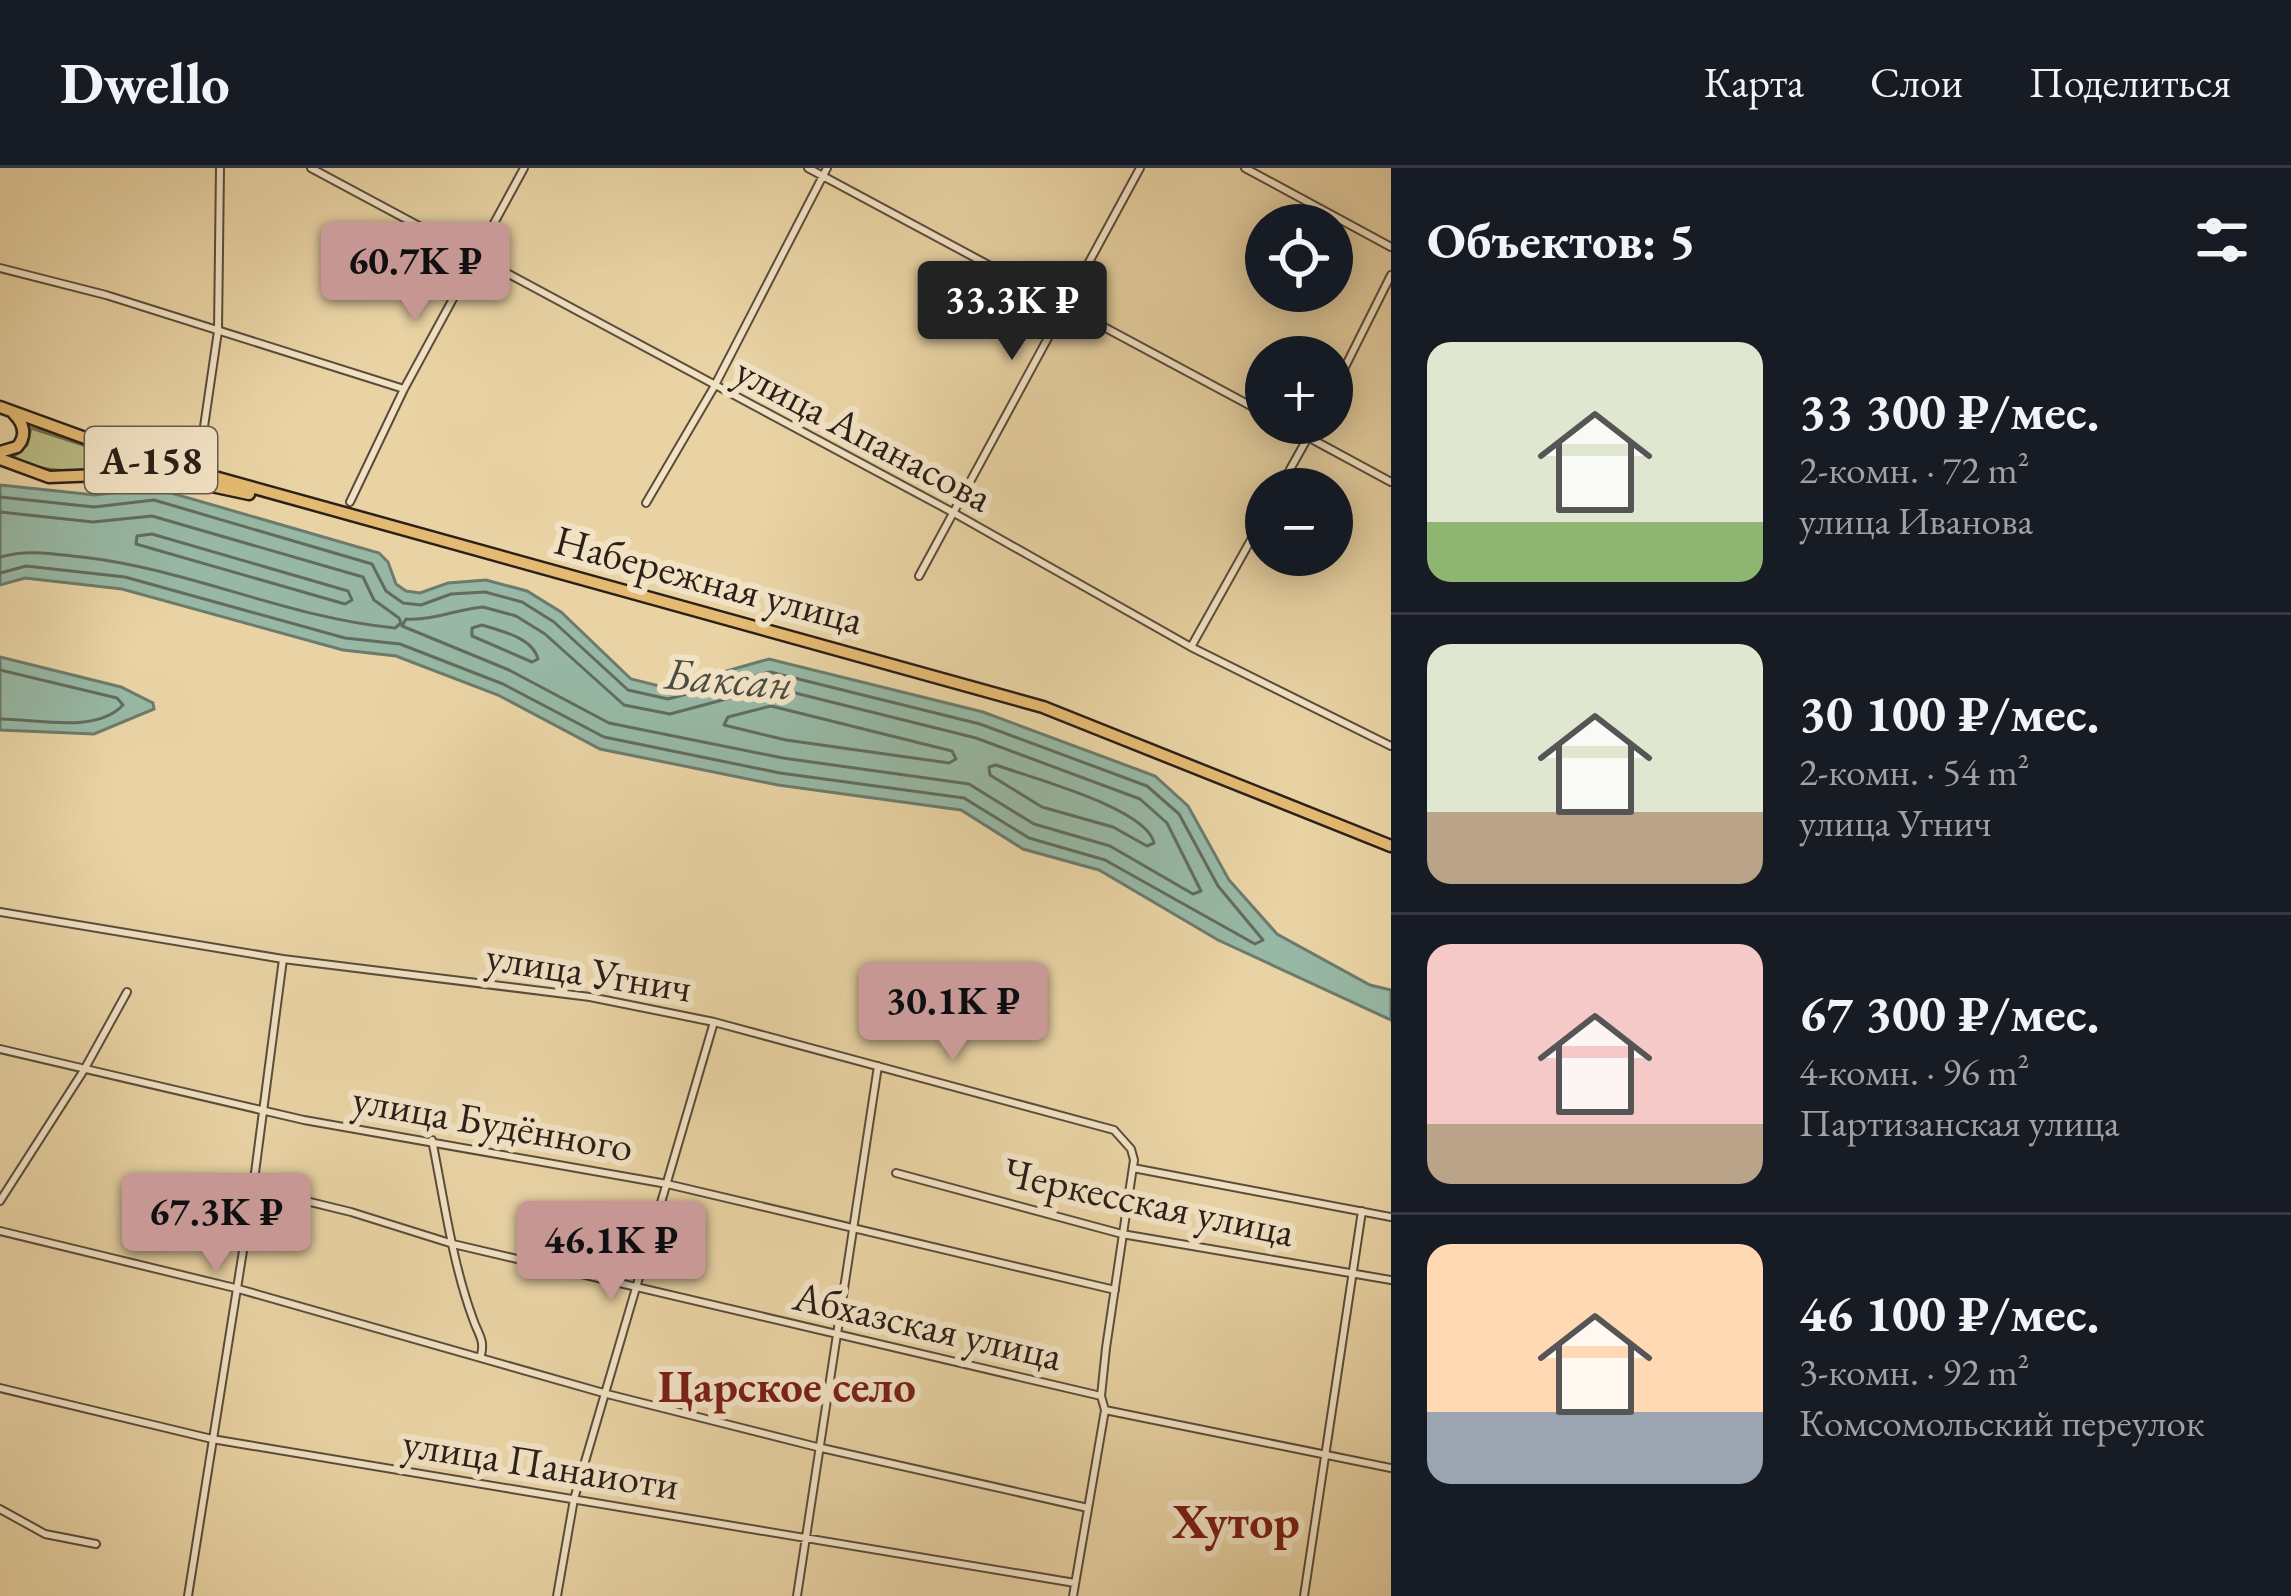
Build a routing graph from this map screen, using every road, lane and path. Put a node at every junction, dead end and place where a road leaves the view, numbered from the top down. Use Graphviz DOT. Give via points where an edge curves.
graph roads {
  1 [pos="220,168"];
  2 [pos="311,168"];
  3 [pos="524,168"];
  4 [pos="808,168"];
  5 [pos="1140,168"];
  6 [pos="1245,168"];
  7 [pos="825,172"];
  8 [pos="1391,247"];
  9 [pos="476,258"];
  10 [pos="0,268"];
  11 [pos="1391,275"];
  12 [pos="1066,307"];
  13 [pos="218,331"];
  14 [pos="1353,351"];
  15 [pos="714,387"];
  16 [pos="404,388"];
  17 [pos="1245,403"];
  18 [pos="6,409"];
  19 [pos="1321,444"];
  20 [pos="200,454"];
  21 [pos="0,455"];
  22 [pos="1391,482"];
  23 [pos="350,502"];
  24 [pos="305,503"];
  25 [pos="646,503"];
  26 [pos="954,513"];
  27 [pos="1245,551"];
  28 [pos="919,576"];
  29 [pos="1191,647"];
  30 [pos="1391,746"];
  31 [pos="1391,846"];
  32 [pos="0,912"];
  33 [pos="284,959"];
  34 [pos="128,992"];
  35 [pos="714,1022"];
  36 [pos="0,1049"];
  37 [pos="878,1066"];
  38 [pos="84,1070"];
  39 [pos="264,1110"];
  40 [pos="432,1140"];
  41 [pos="1132,1168"];
  42 [pos="896,1173"];
  43 [pos="667,1184"];
  44 [pos="253,1188"];
  45 [pos="0,1201"];
  46 [pos="1362,1211"];
  47 [pos="1391,1216"];
  48 [pos="853,1229"];
  49 [pos="0,1231"];
  50 [pos="1122,1234"];
  51 [pos="453,1244"];
  52 [pos="1351,1272"];
  53 [pos="1391,1280"];
  54 [pos="638,1287"];
  55 [pos="235,1288"];
  56 [pos="1115,1290"];
  57 [pos="837,1336"];
  58 [pos="481,1355"];
  59 [pos="0,1388"];
  60 [pos="607,1394"];
  61 [pos="1101,1396"];
  62 [pos="1105,1410"];
  63 [pos="212,1439"];
  64 [pos="817,1448"];
  65 [pos="1324,1453"];
  66 [pos="1391,1468"];
  67 [pos="574,1499"];
  68 [pos="1088,1508"];
  69 [pos="0,1509"];
  70 [pos="803,1535"];
  71 [pos="96,1544"];
  72 [pos="1075,1583"];
  73 [pos="188,1596"];
  74 [pos="557,1596"];
  75 [pos="796,1596"];
  76 [pos="1073,1596"];
  77 [pos="1304,1596"];
  1 -- 13 [label="street"];
  2 -- 9 [label="street, улица Апанасова"];
  3 -- 9 [label="street"];
  4 -- 7 [label="street"];
  5 -- 12 [label="street"];
  6 -- 8 [label="street"];
  7 -- 12 [label="street"];
  7 -- 15 [label="street"];
  9 -- 15 [label="street, улица Апанасова"];
  9 -- 16 [label="street"];
  10 -- 13 [label="street"];
  11 -- 14 [label="street"];
  12 -- 17 [label="street"];
  12 -- 26 [label="street"];
  13 -- 16 [label="street"];
  13 -- 20 [label="street"];
  15 -- 25 [label="street"];
  15 -- 26 [label="street, улица Апанасова"];
  16 -- 23 [label="street"];
  18 -- 21 [label="main road" via="23,436"];
  18 -- 24 [label="main road, Набережная улица / А-158"];
  19 -- 22 [label="street"];
  21 -- 24 [label="main road, А-158" via="49,477 151,473"];
  24 -- 31 [label="main road, Набережная улица / А-158" via="1043,707"];
  26 -- 28 [label="street"];
  26 -- 29 [label="street, улица Апанасова"];
  27 -- 29 [label="street"];
  29 -- 30 [label="street, улица Апанасова"];
  32 -- 33 [label="street, улица Угнич"];
  33 -- 35 [label="street, улица Угнич" via="590,997"];
  33 -- 39 [label="street"];
  34 -- 38 [label="street"];
  35 -- 37 [label="street, улица Угнич"];
  35 -- 43 [label="street"];
  36 -- 38 [label="street, улица Будённого"];
  37 -- 41 [label="street, улица Угнич" via="1105,1126 1131,1150"];
  37 -- 48 [label="street"];
  38 -- 39 [label="street, улица Будённого"];
  38 -- 45 [label="street"];
  39 -- 40 [label="street, улица Будённого"];
  39 -- 44 [label="street"];
  40 -- 43 [label="street, улица Будённого"];
  40 -- 51 [label="street"];
  41 -- 46 [label="street"];
  41 -- 50 [label="street"];
  42 -- 50 [label="street, Черкесская улица"];
  43 -- 48 [label="street, улица Будённого"];
  43 -- 54 [label="street"];
  44 -- 51 [label="street, Абхазская улица"];
  44 -- 55 [label="street"];
  46 -- 47 [label="street"];
  46 -- 52 [label="street"];
  48 -- 56 [label="street, улица Будённого"];
  48 -- 57 [label="street"];
  49 -- 55 [label="street"];
  50 -- 52 [label="street, Черкесская улица"];
  50 -- 56 [label="street"];
  51 -- 54 [label="street, Абхазская улица"];
  51 -- 58 [label="street"];
  52 -- 53 [label="street, Черкесская улица"];
  52 -- 65 [label="street"];
  54 -- 57 [label="street, Абхазская улица"];
  54 -- 60 [label="street"];
  55 -- 58 [label="street"];
  55 -- 63 [label="street"];
  56 -- 61 [label="street"];
  57 -- 61 [label="street, Абхазская улица"];
  57 -- 64 [label="street"];
  58 -- 60 [label="street"];
  59 -- 63 [label="street, улица Панаиоти"];
  60 -- 64 [label="street"];
  60 -- 67 [label="street"];
  61 -- 62 [label="street"];
  62 -- 65 [label="street"];
  62 -- 68 [label="street"];
  63 -- 67 [label="street, улица Панаиоти"];
  63 -- 73 [label="street"];
  64 -- 68 [label="street"];
  64 -- 70 [label="street"];
  65 -- 66 [label="street"];
  65 -- 77 [label="street"];
  67 -- 70 [label="street, улица Панаиоти"];
  67 -- 74 [label="street"];
  68 -- 72 [label="street"];
  69 -- 71 [label="street" via="44,1534"];
  70 -- 72 [label="street, улица Панаиоти"];
  70 -- 75 [label="street"];
  72 -- 76 [label="street"];
}
